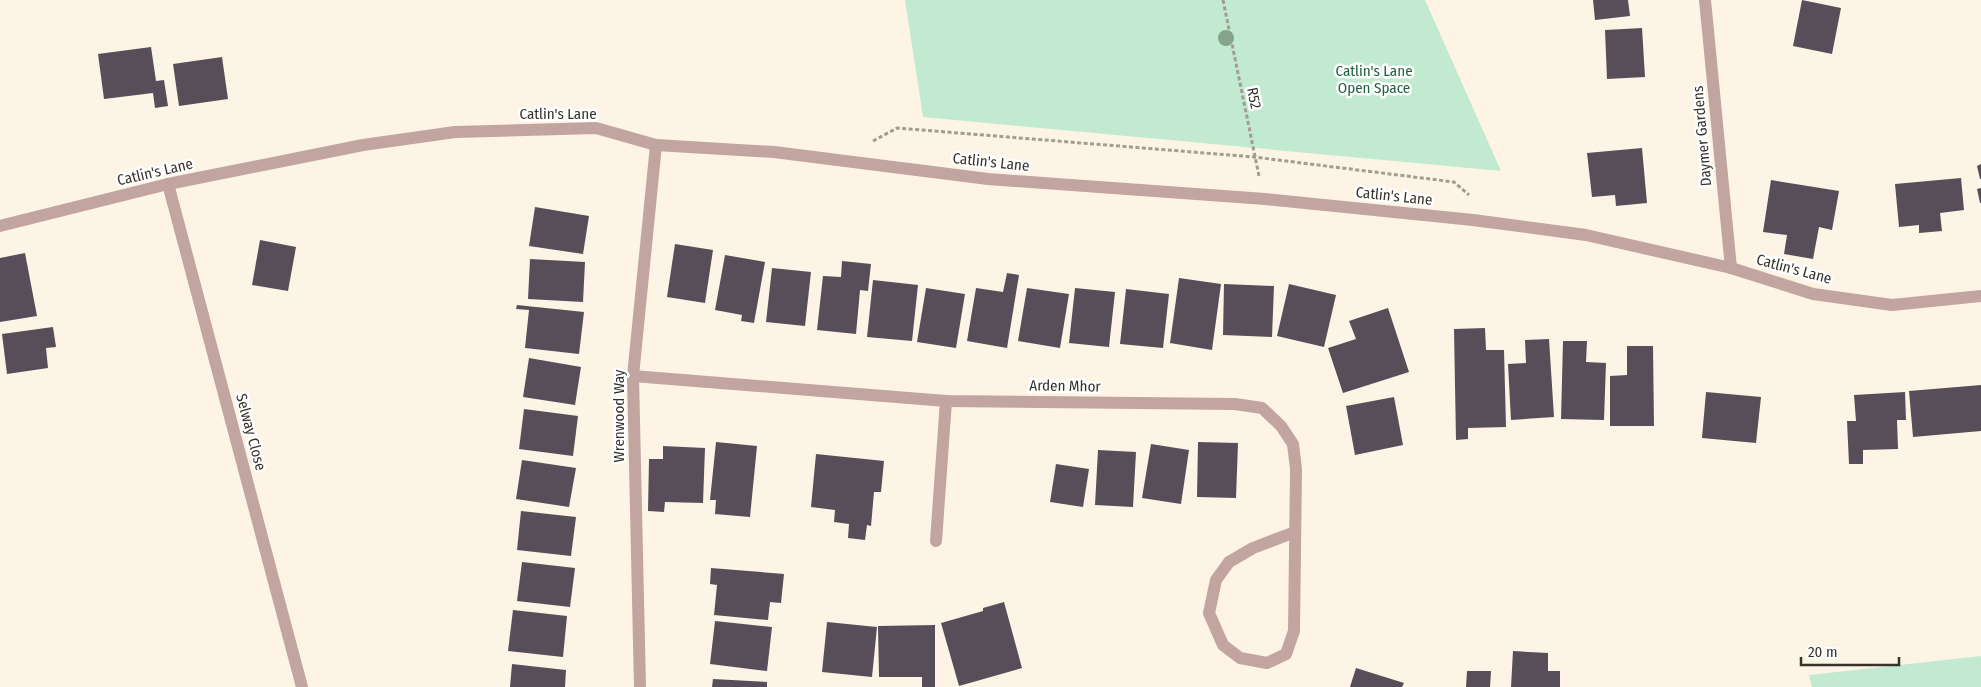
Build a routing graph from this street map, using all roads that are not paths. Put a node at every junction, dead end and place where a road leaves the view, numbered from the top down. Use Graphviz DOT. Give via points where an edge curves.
graph roads {
  1 [pos="1705,0"];
  2 [pos="656,145"];
  3 [pos="168,184"];
  4 [pos="0,226"];
  5 [pos="1731,268"];
  6 [pos="1981,296"];
  7 [pos="633,376"];
  8 [pos="946,401"];
  9 [pos="1295,532"];
  10 [pos="936,541"];
  11 [pos="302,687"];
  12 [pos="640,687"];
  1 -- 5 [label="street, Daymer Gardens"];
  2 -- 3 [label="street, Catlin's Lane" via="596,128 455,132 363,145"];
  2 -- 5 [label="street, Catlin's Lane" via="774,152 988,179 1265,199 1501,224 1586,235"];
  2 -- 7 [label="street, Wrenwood Way"];
  3 -- 4 [label="street, Catlin's Lane"];
  3 -- 11 [label="street, Selway Close"];
  5 -- 6 [label="street, Catlin's Lane" via="1813,294 1892,305"];
  7 -- 8 [label="street, Arden Mhor"];
  7 -- 12 [label="street, Wrenwood Way"];
  8 -- 9 [label="street, Arden Mhor" via="1235,404 1262,408 1281,426 1293,444"];
  8 -- 10 [label="street"];
  9 -- 9 [label="street, Arden Mhor" via="1294,631 1286,654 1267,663 1240,658 1223,645 1209,613 1216,580 1229,562 1253,548"];
}
